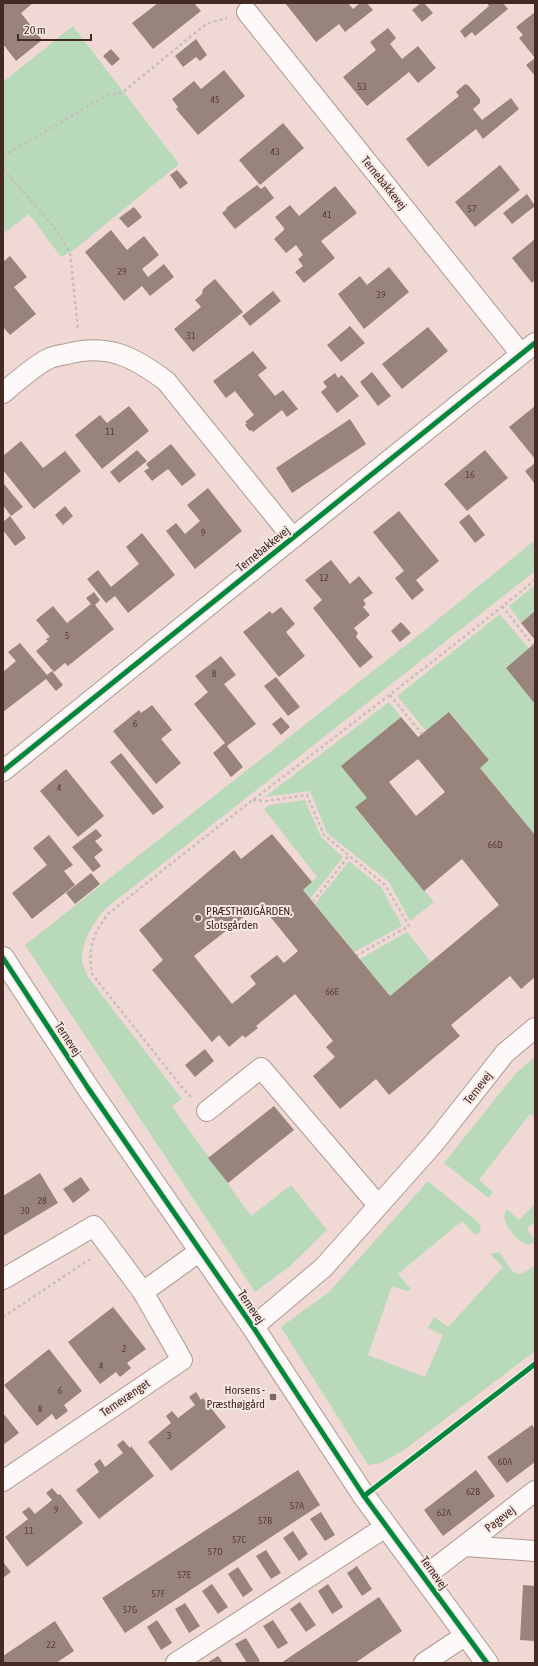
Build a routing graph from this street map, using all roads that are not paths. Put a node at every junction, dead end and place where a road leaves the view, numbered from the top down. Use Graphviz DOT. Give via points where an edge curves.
graph roads {
  1 [pos="246,12"];
  2 [pos="528,348"];
  3 [pos="3,393"];
  4 [pos="293,538"];
  5 [pos="3,771"];
  6 [pos="3,958"];
  7 [pos="535,1028"];
  8 [pos="207,1111"];
  9 [pos="378,1205"];
  10 [pos="200,1251"];
  11 [pos="3,1279"];
  12 [pos="143,1292"];
  13 [pos="253,1327"];
  14 [pos="3,1481"];
  15 [pos="535,1491"];
  16 [pos="386,1526"];
  17 [pos="465,1546"];
  18 [pos="535,1552"];
  19 [pos="424,1577"];
  20 [pos="466,1635"];
  21 [pos="176,1663"];
  22 [pos="424,1663"];
  23 [pos="487,1663"];
  1 -- 2 [label="street, Ternebakkevej"];
  2 -- 4 [label="street, Ternebakkevej"];
  3 -- 4 [label="street, Ternebakkevej" via="49,358 80,351 91,349 119,354 144,364 166,381"];
  4 -- 5 [label="street, Ternebakkevej"];
  6 -- 10 [label="street, Ternevej"];
  7 -- 9 [label="street, Ternevej" via="505,1054 435,1142"];
  8 -- 9 [label="street" via="261,1068"];
  9 -- 13 [label="street, Ternevej" via="324,1267"];
  10 -- 12 [label="street"];
  10 -- 13 [label="street, Ternevej"];
  11 -- 12 [label="street, Ternevænget" via="94,1226"];
  12 -- 14 [label="street, Ternevænget" via="182,1360"];
  13 -- 16 [label="street, Ternevej"];
  15 -- 17 [label="street, Pagevej"];
  16 -- 19 [label="street, Ternevej"];
  16 -- 21 [label="street"];
  17 -- 18 [label="street, Pagevej"];
  17 -- 19 [label="street, Pagevej"];
  19 -- 20 [label="street, Ternevej"];
  20 -- 22 [label="street"];
  20 -- 23 [label="street, Ternevej"];
}
